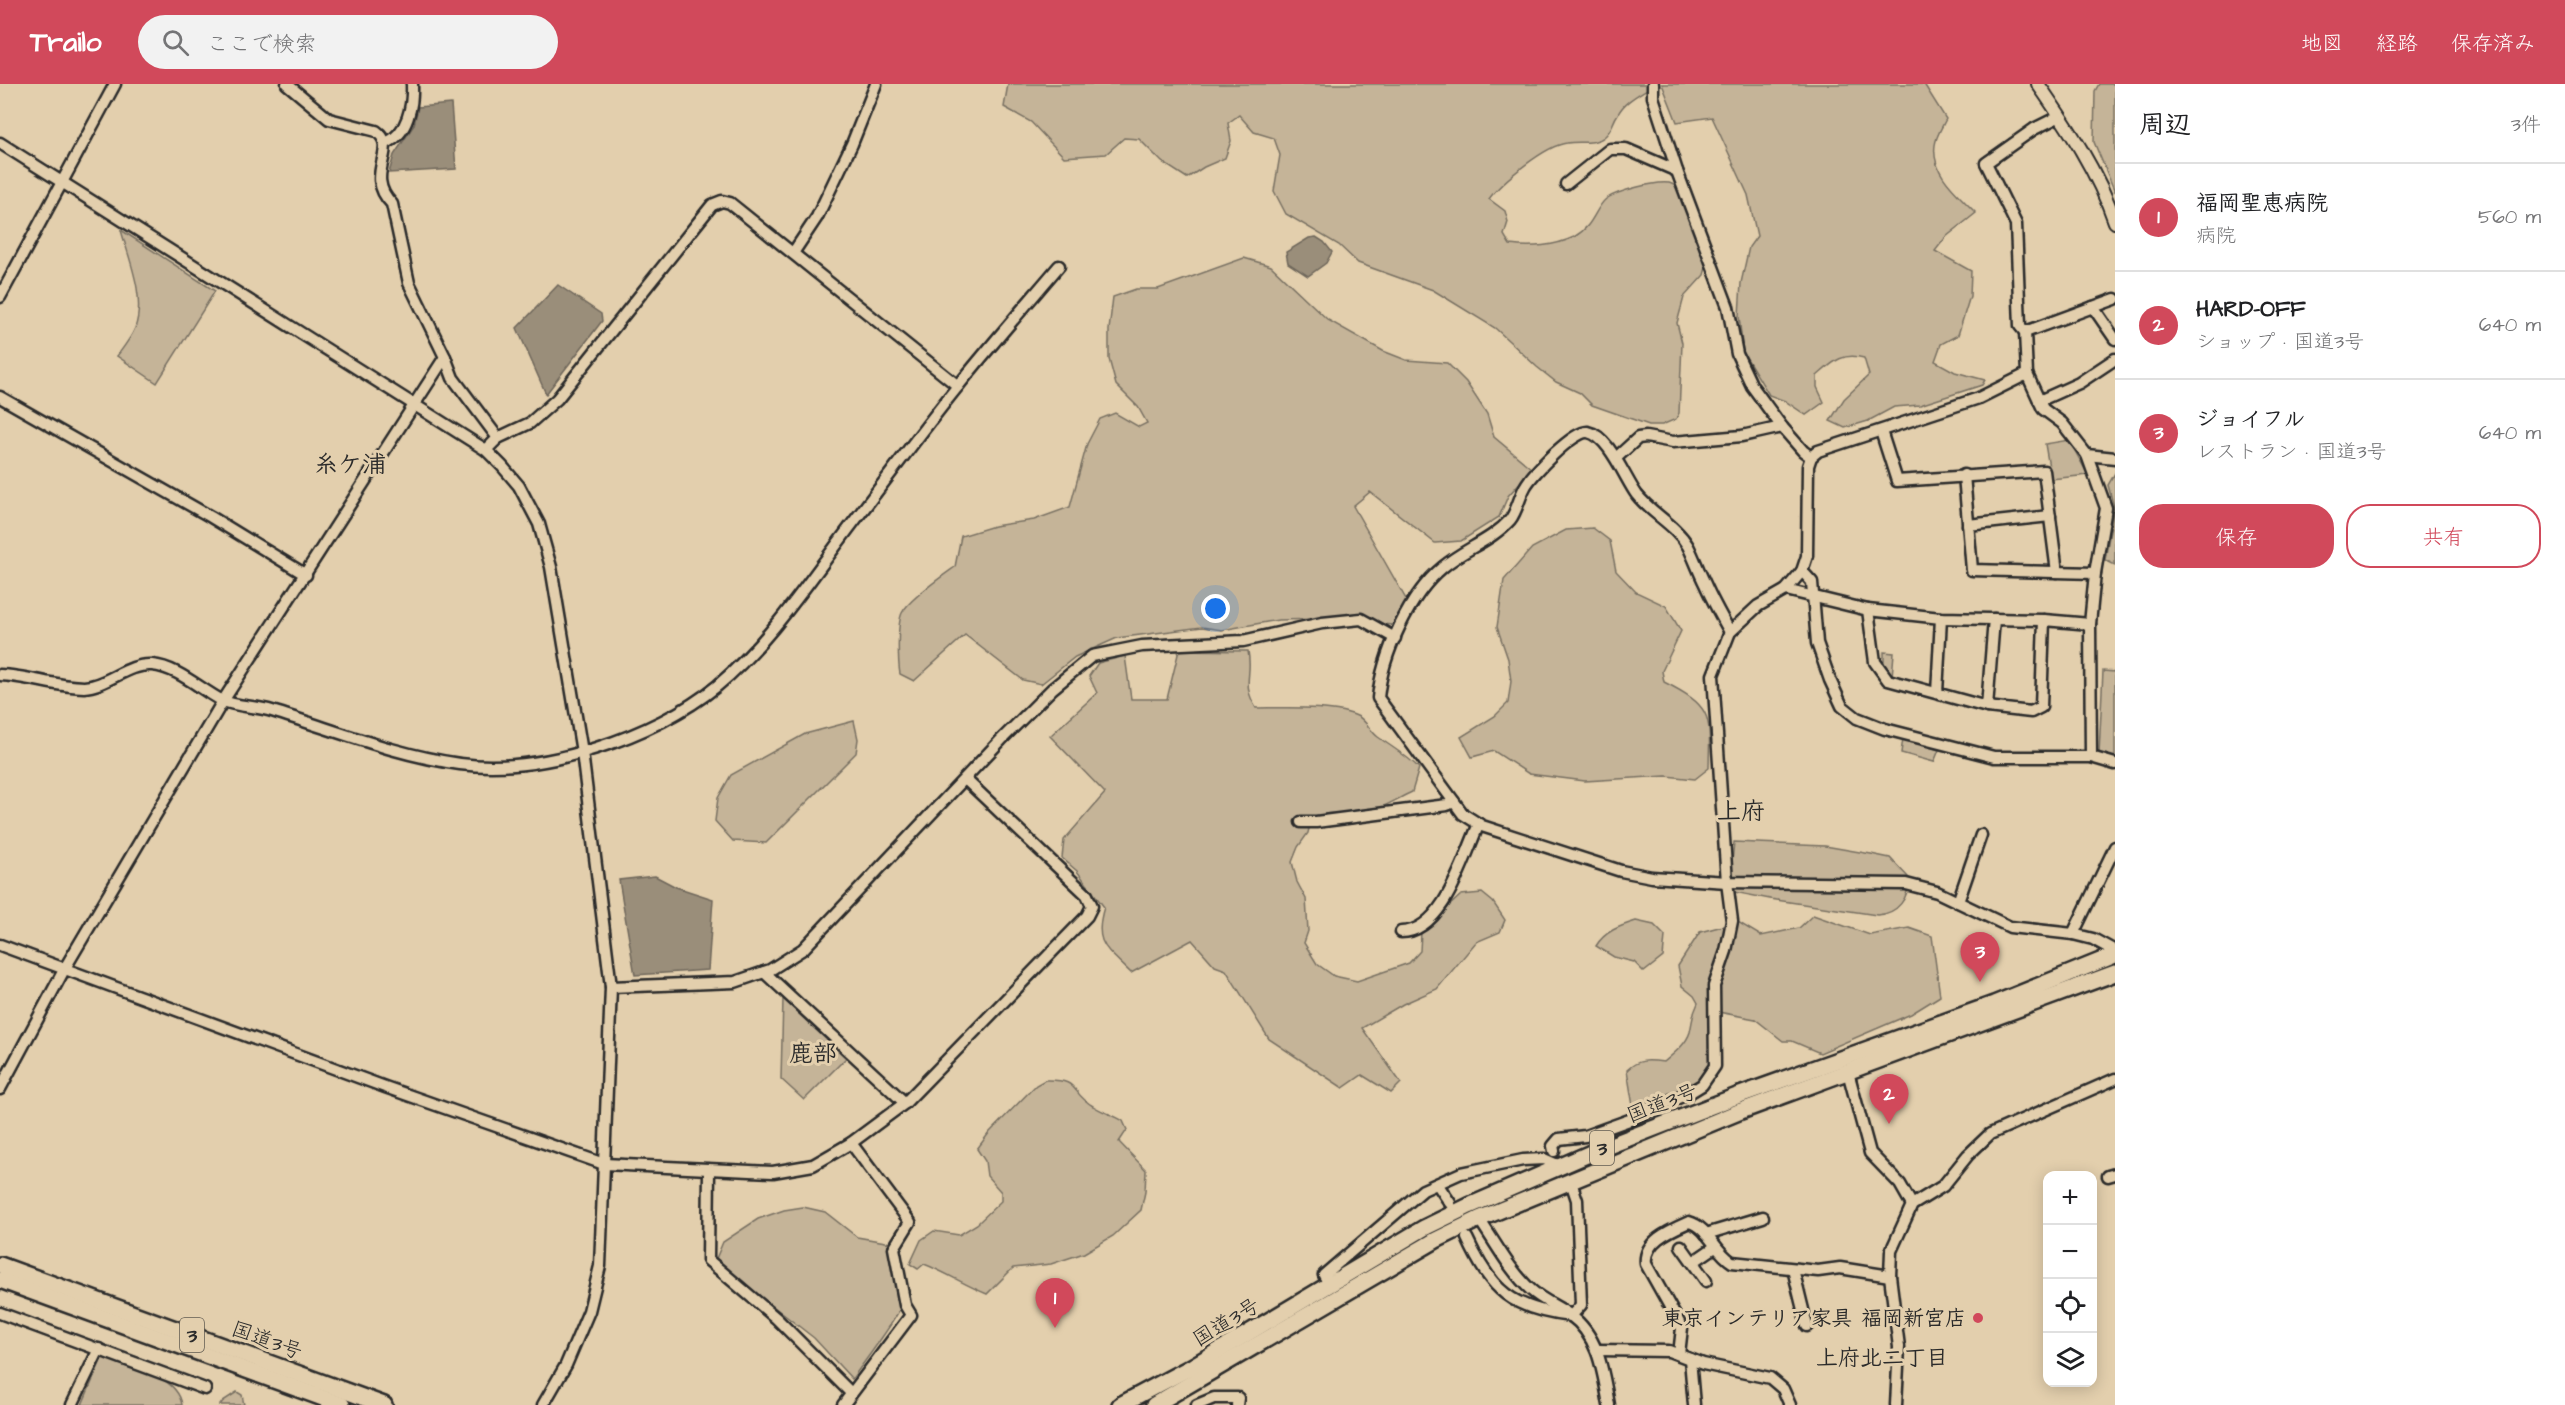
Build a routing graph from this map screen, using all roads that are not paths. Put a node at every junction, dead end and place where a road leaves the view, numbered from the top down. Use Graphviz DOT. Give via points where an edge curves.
graph roads {
  1 [pos="115,84"];
  2 [pos="287,84"];
  3 [pos="412,84"];
  4 [pos="876,84"];
  5 [pos="1653,84"];
  6 [pos="2038,84"];
  7 [pos="2060,116"];
  8 [pos="0,143"];
  9 [pos="386,143"];
  10 [pos="1677,171"];
  11 [pos="60,182"];
  12 [pos="1566,184"];
  13 [pos="2115,222"];
  14 [pos="793,253"];
  15 [pos="1059,266"];
  16 [pos="0,297"];
  17 [pos="2115,299"];
  18 [pos="2093,307"];
  19 [pos="2025,332"];
  20 [pos="2115,339"];
  21 [pos="445,357"];
  22 [pos="2115,359"];
  23 [pos="2027,374"];
  24 [pos="958,386"];
  25 [pos="0,397"];
  26 [pos="2039,401"];
  27 [pos="415,405"];
  28 [pos="1782,428"];
  29 [pos="1881,431"];
  30 [pos="498,438"];
  31 [pos="486,450"];
  32 [pos="2086,455"];
  33 [pos="1811,457"];
  34 [pos="1616,458"];
  35 [pos="2115,458"];
  36 [pos="1964,475"];
  37 [pos="2050,516"];
  38 [pos="1968,525"];
  39 [pos="1802,571"];
  40 [pos="2057,572"];
  41 [pos="2095,573"];
  42 [pos="306,575"];
  43 [pos="1786,590"];
  44 [pos="1813,595"];
  45 [pos="1868,610"];
  46 [pos="1941,618"];
  47 [pos="1994,619"];
  48 [pos="2044,620"];
  49 [pos="2090,624"];
  50 [pos="1730,632"];
  51 [pos="1395,638"];
  52 [pos="0,675"];
  53 [pos="1937,693"];
  54 [pos="223,701"];
  55 [pos="1987,707"];
  56 [pos="582,752"];
  57 [pos="2091,757"];
  58 [pos="2115,764"];
  59 [pos="965,779"];
  60 [pos="1454,802"];
  61 [pos="1301,822"];
  62 [pos="1479,824"];
  63 [pos="1981,835"];
  64 [pos="2115,847"];
  65 [pos="1727,882"];
  66 [pos="1958,902"];
  67 [pos="1401,932"];
  68 [pos="2073,934"];
  69 [pos="0,945"];
  70 [pos="2115,951"];
  71 [pos="2115,956"];
  72 [pos="65,968"];
  73 [pos="764,972"];
  74 [pos="2115,973"];
  75 [pos="611,987"];
  76 [pos="1848,1072"];
  77 [pos="2115,1079"];
  78 [pos="0,1089"];
  79 [pos="905,1103"];
  80 [pos="851,1143"];
  81 [pos="1557,1158"];
  82 [pos="604,1164"];
  83 [pos="709,1170"];
  84 [pos="1438,1185"];
  85 [pos="1574,1188"];
  86 [pos="1450,1203"];
  87 [pos="1912,1205"];
  88 [pos="1763,1217"];
  89 [pos="1479,1219"];
  90 [pos="1706,1234"];
  91 [pos="1467,1238"];
  92 [pos="1681,1246"];
  93 [pos="1715,1247"];
  94 [pos="1693,1262"];
  95 [pos="0,1265"];
  96 [pos="1793,1269"];
  97 [pos="1890,1276"];
  98 [pos="0,1280"];
  99 [pos="1706,1281"];
  100 [pos="1329,1284"];
  101 [pos="0,1313"];
  102 [pos="1572,1316"];
  103 [pos="1807,1326"];
  104 [pos="99,1349"];
  105 [pos="1598,1350"];
  106 [pos="1684,1356"];
  107 [pos="205,1389"];
  108 [pos="851,1393"];
  109 [pos="335,1404"];
  110 [pos="72,1405"];
  111 [pos="384,1405"];
  112 [pos="543,1405"];
  113 [pos="843,1405"];
  114 [pos="1120,1405"];
  115 [pos="1154,1405"];
  116 [pos="1197,1405"];
  117 [pos="1238,1405"];
  118 [pos="1609,1405"];
  119 [pos="1694,1405"];
  120 [pos="1790,1405"];
  121 [pos="1896,1405"];
  1 -- 11 [label="street"];
  2 -- 9 [label="street" via="329,119 376,131"];
  3 -- 9 [label="street" via="413,100 405,127"];
  4 -- 14 [label="street" via="817,218"];
  5 -- 10 [label="street" via="1653,97"];
  6 -- 7 [label="main road"];
  7 -- 13 [label="main road" via="2102,190"];
  7 -- 19 [label="street" via="1986,163 2016,224 2020,326"];
  8 -- 11 [label="street"];
  9 -- 21 [label="street" via="380,186 392,204 409,283"];
  10 -- 12 [label="street" via="1626,149 1610,149"];
  10 -- 28 [label="street" via="1728,307 1737,354 1752,386"];
  11 -- 16 [label="street"];
  11 -- 27 [label="street"];
  14 -- 24 [label="street"];
  14 -- 30 [label="street" via="730,203 716,202 556,399 530,423"];
  15 -- 24 [label="street"];
  17 -- 18 [label="street"];
  18 -- 19 [label="street"];
  18 -- 20 [label="street"];
  19 -- 23 [label="street"];
  21 -- 27 [label="street"];
  21 -- 30 [label="street" via="453,378"];
  22 -- 26 [label="street" via="2079,383"];
  23 -- 26 [label="street"];
  23 -- 29 [label="street" via="1979,398"];
  24 -- 56 [label="street" via="774,625 717,686 669,718"];
  25 -- 42 [label="street"];
  26 -- 32 [label="street"];
  27 -- 31 [label="street"];
  27 -- 42 [label="street"];
  28 -- 33 [label="street"];
  28 -- 34 [label="street" via="1673,442 1638,438"];
  29 -- 33 [label="street" via="1818,451"];
  29 -- 36 [label="street" via="1897,481"];
  30 -- 31 [label="street"];
  31 -- 56 [label="street" via="519,486 539,524 551,567"];
  32 -- 35 [label="street"];
  32 -- 41 [label="street" via="2106,508"];
  33 -- 39 [label="street" via="1807,556"];
  34 -- 50 [label="street" via="1637,495 1687,545"];
  34 -- 51 [label="street" via="1589,432 1580,432 1563,445 1526,485 1512,518 1496,534 1442,568 1410,607"];
  36 -- 37 [label="street" via="2044,471"];
  36 -- 38 [label="street"];
  37 -- 38 [label="street"];
  37 -- 40 [label="street"];
  38 -- 40 [label="street" via="1972,570"];
  39 -- 43 [label="street"];
  39 -- 44 [label="street" via="1812,582"];
  40 -- 41 [label="street"];
  41 -- 49 [label="street"];
  42 -- 54 [label="street"];
  43 -- 44 [label="street"];
  43 -- 50 [label="street" via="1758,606"];
  44 -- 45 [label="street"];
  44 -- 57 [label="street" via="1817,643 1830,680 1842,706 1857,718 1994,757"];
  45 -- 46 [label="street"];
  45 -- 53 [label="street" via="1875,662 1888,680"];
  46 -- 47 [label="street"];
  46 -- 53 [label="street"];
  47 -- 48 [label="street"];
  47 -- 55 [label="street"];
  48 -- 49 [label="street"];
  48 -- 55 [label="street" via="2041,707 2031,712"];
  49 -- 57 [label="street"];
  50 -- 65 [label="street" via="1713,675"];
  51 -- 59 [label="street" via="1362,619 1292,628 1243,641 1142,646 1092,656 1052,689"];
  51 -- 60 [label="street" via="1378,698"];
  52 -- 54 [label="street" via="22,675 87,687 154,665"];
  53 -- 55 [label="street"];
  54 -- 56 [label="street" via="270,711 407,753 461,764 522,765"];
  54 -- 72 [label="street"];
  56 -- 75 [label="street"];
  57 -- 58 [label="street"];
  59 -- 73 [label="street" via="803,949"];
  59 -- 79 [label="street" via="1087,895 1092,906 1088,916"];
  60 -- 61 [label="street"];
  60 -- 62 [label="street" via="1463,814"];
  62 -- 65 [label="street" via="1622,871"];
  62 -- 67 [label="street" via="1453,887 1430,919 1412,932"];
  63 -- 66 [label="street"];
  64 -- 68 [label="street"];
  65 -- 66 [label="street" via="1906,884"];
  65 -- 81 [label="street" via="1732,921 1714,986 1715,1066 1710,1077 1689,1093 1632,1119 1585,1136 1559,1138 1553,1146"];
  66 -- 68 [label="street" via="2010,927"];
  68 -- 70 [label="street"];
  69 -- 72 [label="street"];
  71 -- 81 [label="highway, 国道3号 / 3" via="1994,1004"];
  72 -- 78 [label="street"];
  72 -- 82 [label="street"];
  73 -- 75 [label="street" via="735,982"];
  73 -- 79 [label="street"];
  74 -- 76 [label="highway, 国道3号 / 3"];
  75 -- 82 [label="street"];
  76 -- 87 [label="street" via="1870,1153 1900,1184"];
  76 -- 89 [label="highway, 国道3号 / 3" via="1741,1111"];
  77 -- 87 [label="street" via="1990,1134 1943,1186"];
  79 -- 80 [label="street"];
  80 -- 83 [label="street" via="803,1167 773,1172"];
  80 -- 108 [label="street" via="910,1222 894,1248 905,1305 911,1315"];
  81 -- 84 [label="street" via="1523,1160 1461,1173"];
  81 -- 100 [label="highway, 国道3号 / 3" via="1424,1228"];
  82 -- 83 [label="street"];
  82 -- 112 [label="street" via="600,1266 589,1311 567,1365"];
  83 -- 108 [label="street" via="708,1260 776,1318"];
  84 -- 86 [label="street"];
  84 -- 100 [label="street" via="1424,1190 1324,1275"];
  85 -- 102 [label="street" via="1581,1305"];
  87 -- 97 [label="street" via="1891,1251"];
  88 -- 90 [label="street"];
  89 -- 102 [label="street" via="1521,1280"];
  89 -- 115 [label="highway, 国道3号 / 3" via="1436,1240"];
  90 -- 93 [label="street"];
  90 -- 106 [label="street" via="1689,1222 1652,1243 1645,1254 1646,1264 1682,1328"];
  91 -- 102 [label="street" via="1481,1268 1513,1300"];
  92 -- 94 [label="street"];
  93 -- 94 [label="street"];
  93 -- 96 [label="street" via="1732,1262"];
  94 -- 99 [label="street"];
  95 -- 111 [label="highway, 国道3号 / 3"];
  96 -- 97 [label="street" via="1840,1268"];
  96 -- 103 [label="street"];
  97 -- 121 [label="street" via="1899,1347"];
  98 -- 109 [label="highway, 国道3号 / 3"];
  100 -- 114 [label="highway, 国道3号 / 3"];
  101 -- 104 [label="street"];
  102 -- 105 [label="street"];
  104 -- 107 [label="street"];
  104 -- 110 [label="street"];
  105 -- 106 [label="street" via="1643,1349"];
  105 -- 118 [label="street"];
  106 -- 119 [label="street"];
  106 -- 120 [label="street" via="1703,1364 1770,1378 1783,1389"];
  108 -- 113 [label="street"];
  116 -- 117 [label="street" via="1214,1398 1238,1398"];
}
